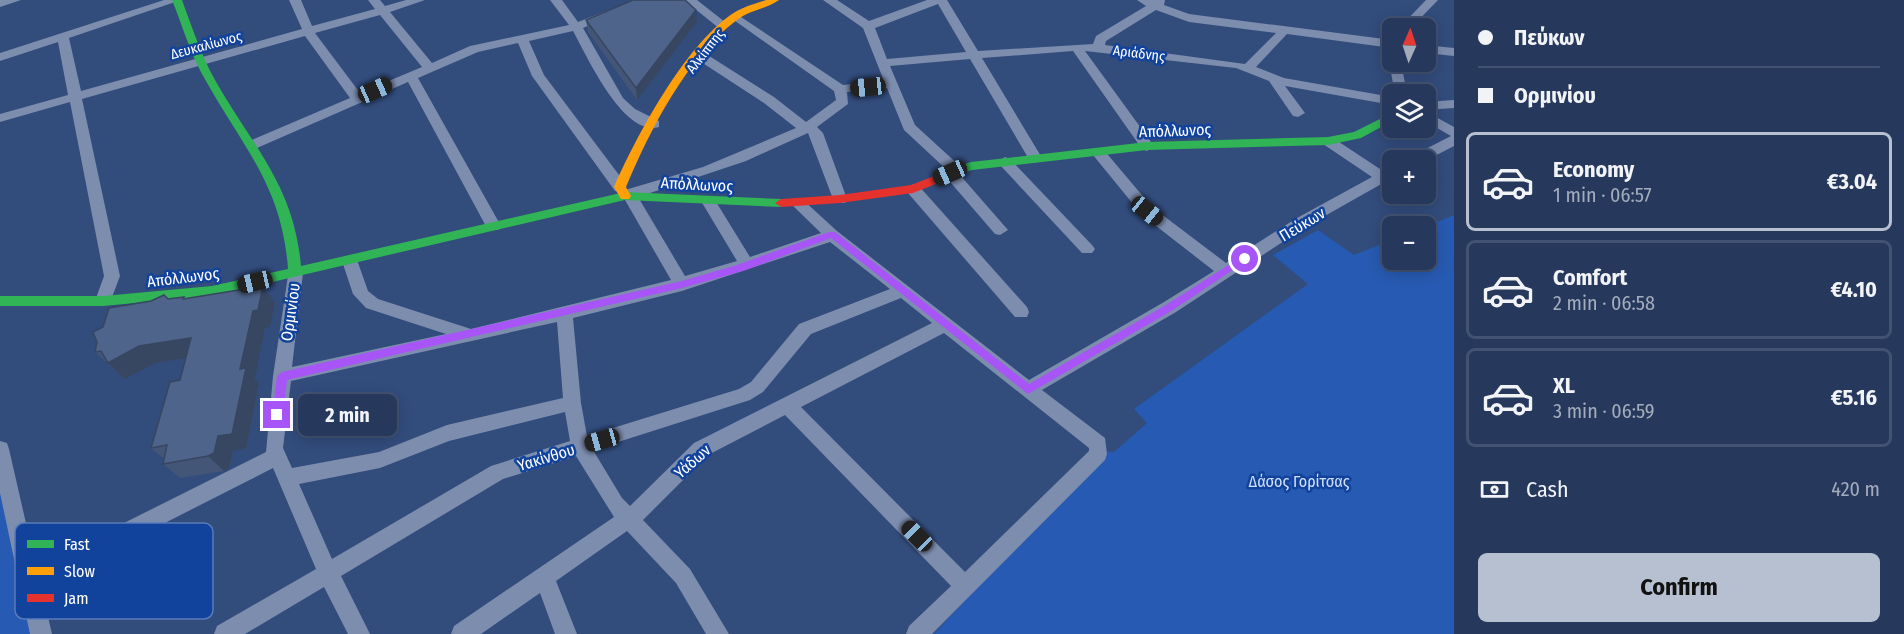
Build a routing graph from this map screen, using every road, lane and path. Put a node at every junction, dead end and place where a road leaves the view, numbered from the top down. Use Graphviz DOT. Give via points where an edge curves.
graph roads {
  1 [pos="15,0"];
  2 [pos="176,0"];
  3 [pos="295,0"];
  4 [pos="374,0"];
  5 [pos="419,0"];
  6 [pos="556,0"];
  7 [pos="644,0"];
  8 [pos="690,0"];
  9 [pos="774,0"];
  10 [pos="829,0"];
  11 [pos="939,0"];
  12 [pos="1143,0"];
  13 [pos="1432,0"];
  14 [pos="1160,3"];
  15 [pos="0,4"];
  16 [pos="383,11"];
  17 [pos="735,16"];
  18 [pos="1415,18"];
  19 [pos="724,26"];
  20 [pos="868,26"];
  21 [pos="576,27"];
  22 [pos="1283,30"];
  23 [pos="309,33"];
  24 [pos="63,36"];
  25 [pos="522,38"];
  26 [pos="1382,43"];
  27 [pos="1076,47"];
  28 [pos="1098,48"];
  29 [pos="1436,50"];
  30 [pos="1454,52"];
  31 [pos="699,55"];
  32 [pos="974,56"];
  33 [pos="0,57"];
  34 [pos="202,62"];
  35 [pos="882,63"];
  36 [pos="429,67"];
  37 [pos="1249,67"];
  38 [pos="410,75"];
  39 [pos="1274,78"];
  40 [pos="890,84"];
  41 [pos="840,89"];
  42 [pos="75,97"];
  43 [pos="357,98"];
  44 [pos="1382,99"];
  45 [pos="1454,104"];
  46 [pos="1436,105"];
  47 [pos="1298,113"];
  48 [pos="0,118"];
  49 [pos="1382,121"];
  50 [pos="1436,122"];
  51 [pos="654,124"];
  52 [pos="807,127"];
  53 [pos="1454,133"];
  54 [pos="1454,140"];
  55 [pos="1328,141"];
  56 [pos="252,145"];
  57 [pos="1146,146"];
  58 [pos="1434,150"];
  59 [pos="1098,152"];
  60 [pos="1035,158"];
  61 [pos="1005,162"];
  62 [pos="954,172"];
  63 [pos="1382,172"];
  64 [pos="1382,178"];
  65 [pos="913,189"];
  66 [pos="625,193"];
  67 [pos="840,199"];
  68 [pos="708,201"];
  69 [pos="797,202"];
  70 [pos="493,226"];
  71 [pos="1000,230"];
  72 [pos="832,235"];
  73 [pos="1087,249"];
  74 [pos="350,261"];
  75 [pos="747,265"];
  76 [pos="1226,271"];
  77 [pos="295,273"];
  78 [pos="682,285"];
  79 [pos="904,290"];
  80 [pos="0,301"];
  81 [pos="103,301"];
  82 [pos="1021,312"];
  83 [pos="564,313"];
  84 [pos="946,324"];
  85 [pos="471,335"];
  86 [pos="282,376"];
  87 [pos="1028,389"];
  88 [pos="572,403"];
  89 [pos="787,405"];
  90 [pos="580,446"];
  91 [pos="0,449"];
  92 [pos="277,456"];
  93 [pos="286,478"];
  94 [pos="630,519"];
  95 [pos="17,523"];
  96 [pos="145,523"];
  97 [pos="328,573"];
  98 [pos="545,579"];
  99 [pos="965,586"];
  100 [pos="38,619"];
  101 [pos="41,634"];
  102 [pos="225,634"];
  103 [pos="359,634"];
  104 [pos="462,634"];
  105 [pos="566,634"];
  106 [pos="718,634"];
  107 [pos="917,634"];
  1 -- 15 [label="street"];
  2 -- 24 [label="street"];
  2 -- 34 [label="street, Ορμινίου"];
  3 -- 23 [label="street"];
  4 -- 16 [label="street"];
  5 -- 16 [label="street, Δευκαλίωνος"];
  6 -- 21 [label="street"];
  7 -- 21 [label="street"];
  8 -- 19 [label="street"];
  9 -- 17 [label="street, Αλκίππης"];
  10 -- 20 [label="street"];
  11 -- 20 [label="street"];
  11 -- 32 [label="street"];
  12 -- 14 [label="street"];
  13 -- 18 [label="street"];
  14 -- 22 [label="street" via="1190,18"];
  14 -- 28 [label="street" via="1100,39"];
  16 -- 23 [label="street, Δευκαλίωνος"];
  16 -- 36 [label="street"];
  17 -- 19 [label="street, Αλκίππης"];
  17 -- 41 [label="street"];
  19 -- 31 [label="street, Αλκίππης"];
  20 -- 35 [label="street"];
  21 -- 25 [label="street"];
  21 -- 51 [label="street" via="618,100 630,112"];
  22 -- 26 [label="street"];
  22 -- 37 [label="street"];
  23 -- 34 [label="street, Δευκαλίωνος"];
  23 -- 43 [label="street"];
  24 -- 33 [label="street"];
  24 -- 42 [label="street"];
  25 -- 36 [label="street" via="474,49"];
  25 -- 66 [label="street" via="538,76"];
  27 -- 28 [label="street, Αριάδνης"];
  27 -- 32 [label="street, Αριάδνης"];
  27 -- 57 [label="street"];
  28 -- 37 [label="street, Αριάδνης"];
  29 -- 30 [label="street"];
  31 -- 51 [label="street, Αλκίππης"];
  31 -- 52 [label="street"];
  32 -- 35 [label="street, Αριάδνης"];
  32 -- 60 [label="street"];
  34 -- 42 [label="street, Δευκαλίωνος"];
  34 -- 56 [label="street, Ορμινίου"];
  35 -- 40 [label="street"];
  36 -- 38 [label="street"];
  37 -- 39 [label="street, Αριάδνης"];
  38 -- 43 [label="street"];
  38 -- 70 [label="street"];
  39 -- 44 [label="street, Αριάδνης"];
  39 -- 47 [label="street"];
  40 -- 41 [label="street"];
  40 -- 62 [label="street" via="909,127"];
  41 -- 52 [label="street" via="841,103"];
  42 -- 48 [label="street, Δευκαλίωνος"];
  42 -- 81 [label="street" via="112,276"];
  43 -- 56 [label="street"];
  45 -- 46 [label="street"];
  49 -- 55 [label="street, Απόλλωνος" via="1357,135"];
  50 -- 53 [label="street"];
  51 -- 66 [label="street, Αλκίππης" via="633,157"];
  52 -- 66 [label="street" via="663,186"];
  52 -- 67 [label="street" via="816,133"];
  54 -- 58 [label="street"];
  55 -- 57 [label="street, Απόλλωνος"];
  55 -- 63 [label="street"];
  56 -- 77 [label="street, Ορμινίου" via="278,186 290,216 296,243"];
  57 -- 59 [label="street, Απόλλωνος"];
  59 -- 60 [label="street, Απόλλωνος"];
  59 -- 76 [label="street" via="1147,211"];
  60 -- 61 [label="street, Απόλλωνος"];
  61 -- 62 [label="street, Απόλλωνος"];
  61 -- 73 [label="street"];
  62 -- 65 [label="street, Απόλλωνος"];
  62 -- 71 [label="street"];
  64 -- 76 [label="street, Πεύκων" via="1302,222"];
  65 -- 67 [label="street, Απόλλωνος"];
  65 -- 82 [label="street"];
  66 -- 68 [label="street, Απόλλωνος"];
  66 -- 70 [label="street, Απόλλωνος"];
  66 -- 78 [label="street"];
  67 -- 69 [label="street, Απόλλωνος"];
  68 -- 69 [label="street, Απόλλωνος"];
  68 -- 75 [label="street"];
  69 -- 72 [label="street"];
  70 -- 74 [label="street, Απόλλωνος"];
  72 -- 75 [label="street"];
  72 -- 79 [label="street"];
  74 -- 77 [label="street, Απόλλωνος"];
  74 -- 85 [label="street" via="361,294 372,304"];
  75 -- 78 [label="street"];
  76 -- 87 [label="street, Πεύκων"];
  77 -- 81 [label="street, Απόλλωνος" via="184,296"];
  77 -- 86 [label="street, Ορμινίου"];
  78 -- 83 [label="street"];
  79 -- 84 [label="street"];
  79 -- 90 [label="street, Υακίνθου" via="805,329 757,387 744,395"];
  80 -- 81 [label="street, Απόλλωνος"];
  83 -- 85 [label="street"];
  83 -- 88 [label="street"];
  84 -- 87 [label="street"];
  84 -- 89 [label="street, Υάδων"];
  85 -- 86 [label="street"];
  86 -- 92 [label="street, Ορμινίου" via="274,442"];
  87 -- 99 [label="street" via="1093,439 1100,450"];
  88 -- 90 [label="street"];
  88 -- 93 [label="street" via="447,434 380,460"];
  89 -- 94 [label="street, Υάδων" via="702,449"];
  89 -- 99 [label="street"];
  90 -- 94 [label="street" via="615,504"];
  90 -- 97 [label="street, Υακίνθου" via="498,472"];
  91 -- 95 [label="street"];
  92 -- 93 [label="street, Ορμινίου"];
  92 -- 96 [label="street"];
  93 -- 97 [label="street, Ορμινίου"];
  94 -- 98 [label="street, Υάδων"];
  94 -- 106 [label="street" via="683,576"];
  97 -- 102 [label="street, Υακίνθου"];
  97 -- 103 [label="street, Ορμινίου"];
  98 -- 104 [label="street, Υάδων"];
  98 -- 105 [label="street"];
  99 -- 107 [label="street"];
  100 -- 101 [label="street"];
}
